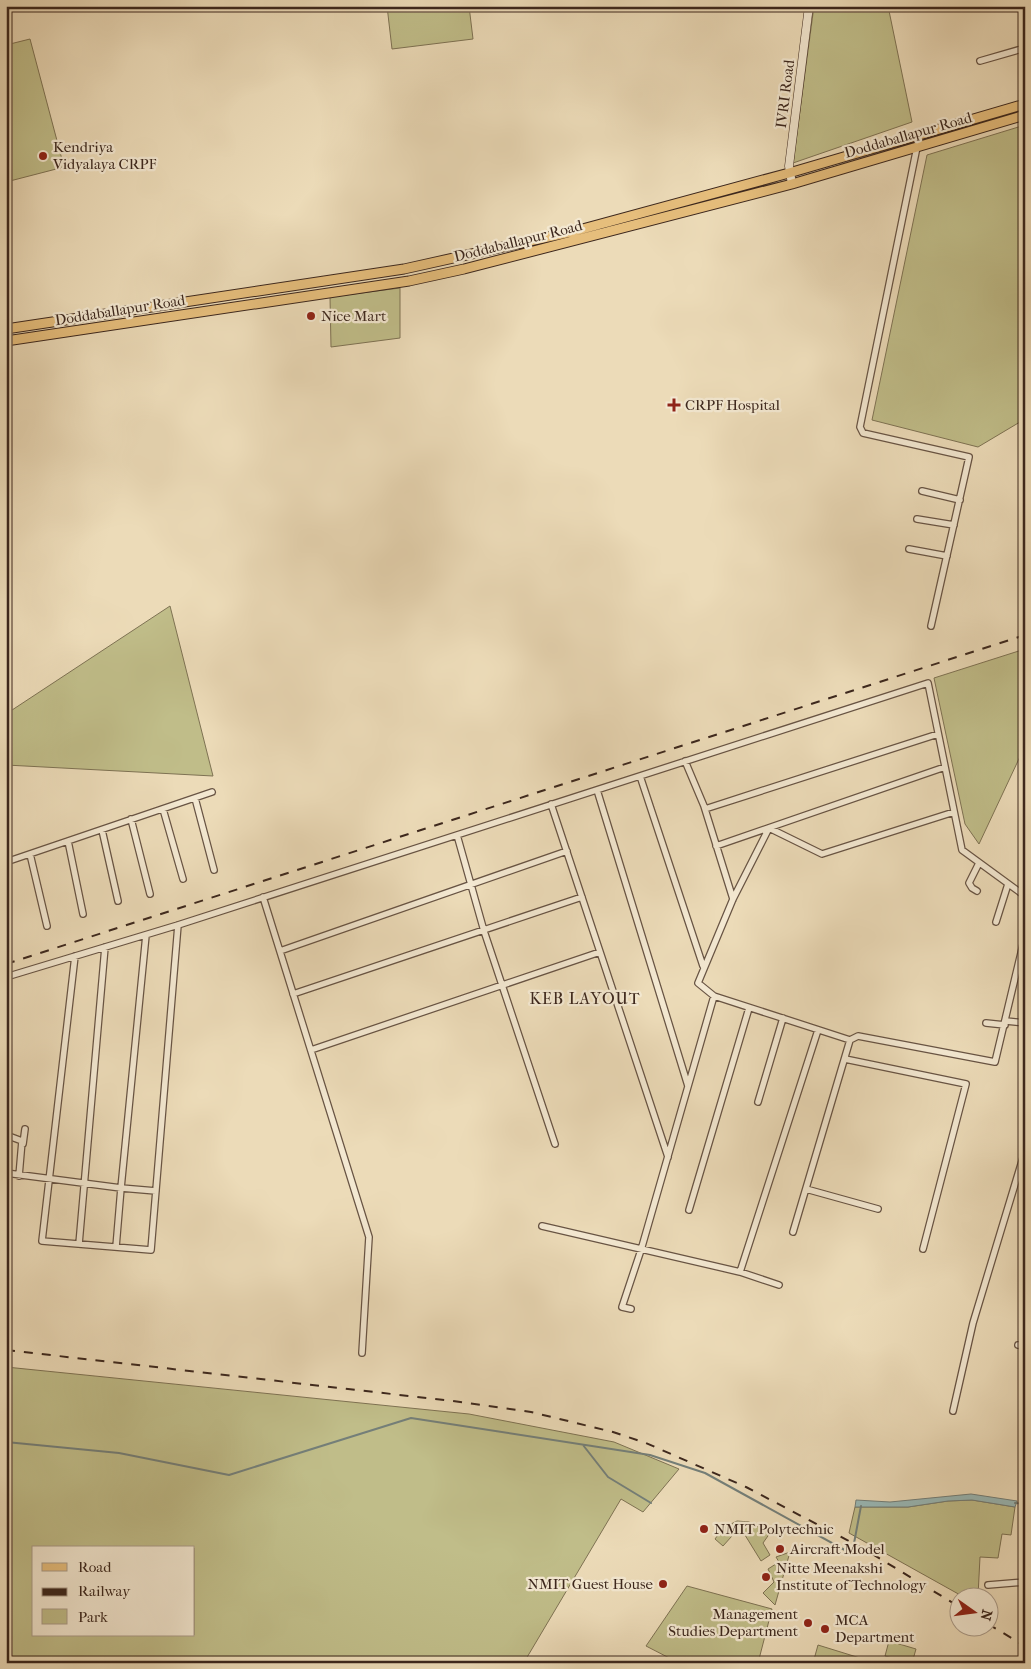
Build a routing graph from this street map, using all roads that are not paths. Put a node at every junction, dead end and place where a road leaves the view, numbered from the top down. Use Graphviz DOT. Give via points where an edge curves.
graph roads {
  1 [pos="810,6"];
  2 [pos="1023,6"];
  3 [pos="1025,16"];
  4 [pos="1025,48"];
  5 [pos="980,61"];
  6 [pos="1025,104"];
  7 [pos="1025,115"];
  8 [pos="916,147"];
  9 [pos="789,173"];
  10 [pos="792,184"];
  11 [pos="6,329"];
  12 [pos="6,341"];
  13 [pos="922,490"];
  14 [pos="960,500"];
  15 [pos="917,519"];
  16 [pos="954,525"];
  17 [pos="909,549"];
  18 [pos="947,556"];
  19 [pos="931,626"];
  20 [pos="938,734"];
  21 [pos="685,761"];
  22 [pos="945,767"];
  23 [pos="640,776"];
  24 [pos="597,790"];
  25 [pos="212,792"];
  26 [pos="195,798"];
  27 [pos="551,804"];
  28 [pos="162,809"];
  29 [pos="704,809"];
  30 [pos="954,812"];
  31 [pos="131,820"];
  32 [pos="769,828"];
  33 [pos="102,830"];
  34 [pos="457,835"];
  35 [pos="68,841"];
  36 [pos="716,846"];
  37 [pos="567,851"];
  38 [pos="30,854"];
  39 [pos="6,862"];
  40 [pos="979,863"];
  41 [pos="214,870"];
  42 [pos="182,879"];
  43 [pos="470,884"];
  44 [pos="1008,884"];
  45 [pos="977,891"];
  46 [pos="150,894"];
  47 [pos="1025,896"];
  48 [pos="263,897"];
  49 [pos="582,897"];
  50 [pos="733,899"];
  51 [pos="118,901"];
  52 [pos="83,914"];
  53 [pos="996,922"];
  54 [pos="178,925"];
  55 [pos="47,926"];
  56 [pos="484,931"];
  57 [pos="146,935"];
  58 [pos="1025,936"];
  59 [pos="106,947"];
  60 [pos="280,951"];
  61 [pos="600,952"];
  62 [pos="75,956"];
  63 [pos="703,966"];
  64 [pos="6,976"];
  65 [pos="503,985"];
  66 [pos="293,994"];
  67 [pos="714,996"];
  68 [pos="749,1008"];
  69 [pos="783,1018"];
  70 [pos="986,1023"];
  71 [pos="1006,1023"];
  72 [pos="1025,1023"];
  73 [pos="818,1030"];
  74 [pos="850,1040"];
  75 [pos="311,1050"];
  76 [pos="844,1059"];
  77 [pos="688,1087"];
  78 [pos="758,1102"];
  79 [pos="25,1129"];
  80 [pos="6,1135"];
  81 [pos="23,1144"];
  82 [pos="555,1144"];
  83 [pos="1025,1151"];
  84 [pos="668,1157"];
  85 [pos="6,1173"];
  86 [pos="19,1176"];
  87 [pos="50,1180"];
  88 [pos="85,1184"];
  89 [pos="121,1188"];
  90 [pos="806,1189"];
  91 [pos="156,1191"];
  92 [pos="878,1209"];
  93 [pos="688,1210"];
  94 [pos="542,1226"];
  95 [pos="793,1232"];
  96 [pos="79,1244"];
  97 [pos="116,1247"];
  98 [pos="923,1249"];
  99 [pos="641,1250"];
  100 [pos="740,1272"];
  101 [pos="779,1285"];
  102 [pos="631,1309"];
  103 [pos="1018,1345"];
  104 [pos="1025,1346"];
  105 [pos="362,1354"];
  106 [pos="953,1411"];
  107 [pos="1025,1582"];
  108 [pos="988,1584"];
  1 -- 9 [label="main road, IVRI Road"];
  2 -- 3 [label="street"];
  4 -- 5 [label="street"];
  6 -- 9 [label="main road, Doddaballapur Road"];
  7 -- 8 [label="main road, Doddaballapur Road"];
  8 -- 10 [label="main road, Doddaballapur Road"];
  8 -- 14 [label="street" via="860,430 970,457"];
  9 -- 10 [label="main road, IVRI Road"];
  9 -- 11 [label="main road, Doddaballapur Road" via="575,231 404,269"];
  10 -- 12 [label="main road, Doddaballapur Road" via="408,281"];
  13 -- 14 [label="street"];
  14 -- 16 [label="street"];
  15 -- 16 [label="street"];
  16 -- 18 [label="street"];
  17 -- 18 [label="street"];
  18 -- 19 [label="street"];
  20 -- 21 [label="street" via="928,683"];
  20 -- 22 [label="street"];
  20 -- 29 [label="street"];
  21 -- 23 [label="street"];
  21 -- 29 [label="street"];
  22 -- 30 [label="street"];
  22 -- 32 [label="street"];
  23 -- 24 [label="street"];
  23 -- 63 [label="street"];
  24 -- 27 [label="street"];
  24 -- 77 [label="street"];
  25 -- 26 [label="street"];
  26 -- 28 [label="street"];
  26 -- 41 [label="street"];
  27 -- 34 [label="street"];
  27 -- 37 [label="street"];
  28 -- 31 [label="street"];
  28 -- 42 [label="street"];
  29 -- 36 [label="street"];
  30 -- 32 [label="street" via="822,854"];
  30 -- 40 [label="street" via="962,850"];
  31 -- 33 [label="street"];
  31 -- 46 [label="street"];
  32 -- 36 [label="street"];
  32 -- 50 [label="street"];
  33 -- 35 [label="street"];
  33 -- 51 [label="street"];
  34 -- 43 [label="street"];
  34 -- 48 [label="street"];
  35 -- 38 [label="street"];
  35 -- 52 [label="street"];
  36 -- 50 [label="street"];
  37 -- 43 [label="street"];
  37 -- 49 [label="street"];
  38 -- 39 [label="street"];
  38 -- 55 [label="street"];
  40 -- 44 [label="street"];
  40 -- 45 [label="street" via="969,883"];
  43 -- 56 [label="street"];
  43 -- 60 [label="street"];
  44 -- 47 [label="street"];
  44 -- 53 [label="street"];
  48 -- 54 [label="street"];
  48 -- 60 [label="street"];
  49 -- 56 [label="street"];
  49 -- 61 [label="street"];
  50 -- 63 [label="street"];
  54 -- 57 [label="street"];
  54 -- 91 [label="street"];
  56 -- 65 [label="street"];
  56 -- 66 [label="street"];
  57 -- 59 [label="street"];
  57 -- 89 [label="street"];
  58 -- 71 [label="street"];
  59 -- 62 [label="street"];
  59 -- 88 [label="street"];
  60 -- 66 [label="street"];
  61 -- 65 [label="street"];
  61 -- 84 [label="street"];
  62 -- 64 [label="street"];
  62 -- 87 [label="street"];
  63 -- 67 [label="street" via="698,983"];
  65 -- 75 [label="street"];
  65 -- 82 [label="street"];
  66 -- 75 [label="street"];
  67 -- 68 [label="street"];
  67 -- 77 [label="street"];
  68 -- 69 [label="street"];
  68 -- 93 [label="street"];
  69 -- 73 [label="street"];
  69 -- 78 [label="street"];
  70 -- 71 [label="street"];
  71 -- 72 [label="street"];
  71 -- 74 [label="street" via="995,1062 858,1036"];
  73 -- 74 [label="street"];
  73 -- 100 [label="street"];
  74 -- 76 [label="street"];
  75 -- 105 [label="street" via="369,1237"];
  76 -- 90 [label="street"];
  76 -- 98 [label="street" via="966,1084"];
  77 -- 84 [label="street"];
  79 -- 81 [label="street"];
  80 -- 81 [label="street" via="20,1138"];
  81 -- 86 [label="street"];
  83 -- 106 [label="street" via="973,1323"];
  84 -- 99 [label="street"];
  85 -- 86 [label="street"];
  86 -- 87 [label="street"];
  87 -- 88 [label="street"];
  87 -- 96 [label="street" via="42,1240"];
  88 -- 89 [label="street"];
  88 -- 96 [label="street"];
  89 -- 91 [label="street"];
  89 -- 97 [label="street"];
  90 -- 92 [label="street"];
  90 -- 95 [label="street"];
  91 -- 97 [label="street" via="151,1250"];
  94 -- 99 [label="street"];
  96 -- 97 [label="street"];
  99 -- 100 [label="street"];
  99 -- 102 [label="street" via="622,1307"];
  100 -- 101 [label="street"];
  103 -- 104 [label="street"];
  107 -- 108 [label="street"];
}
